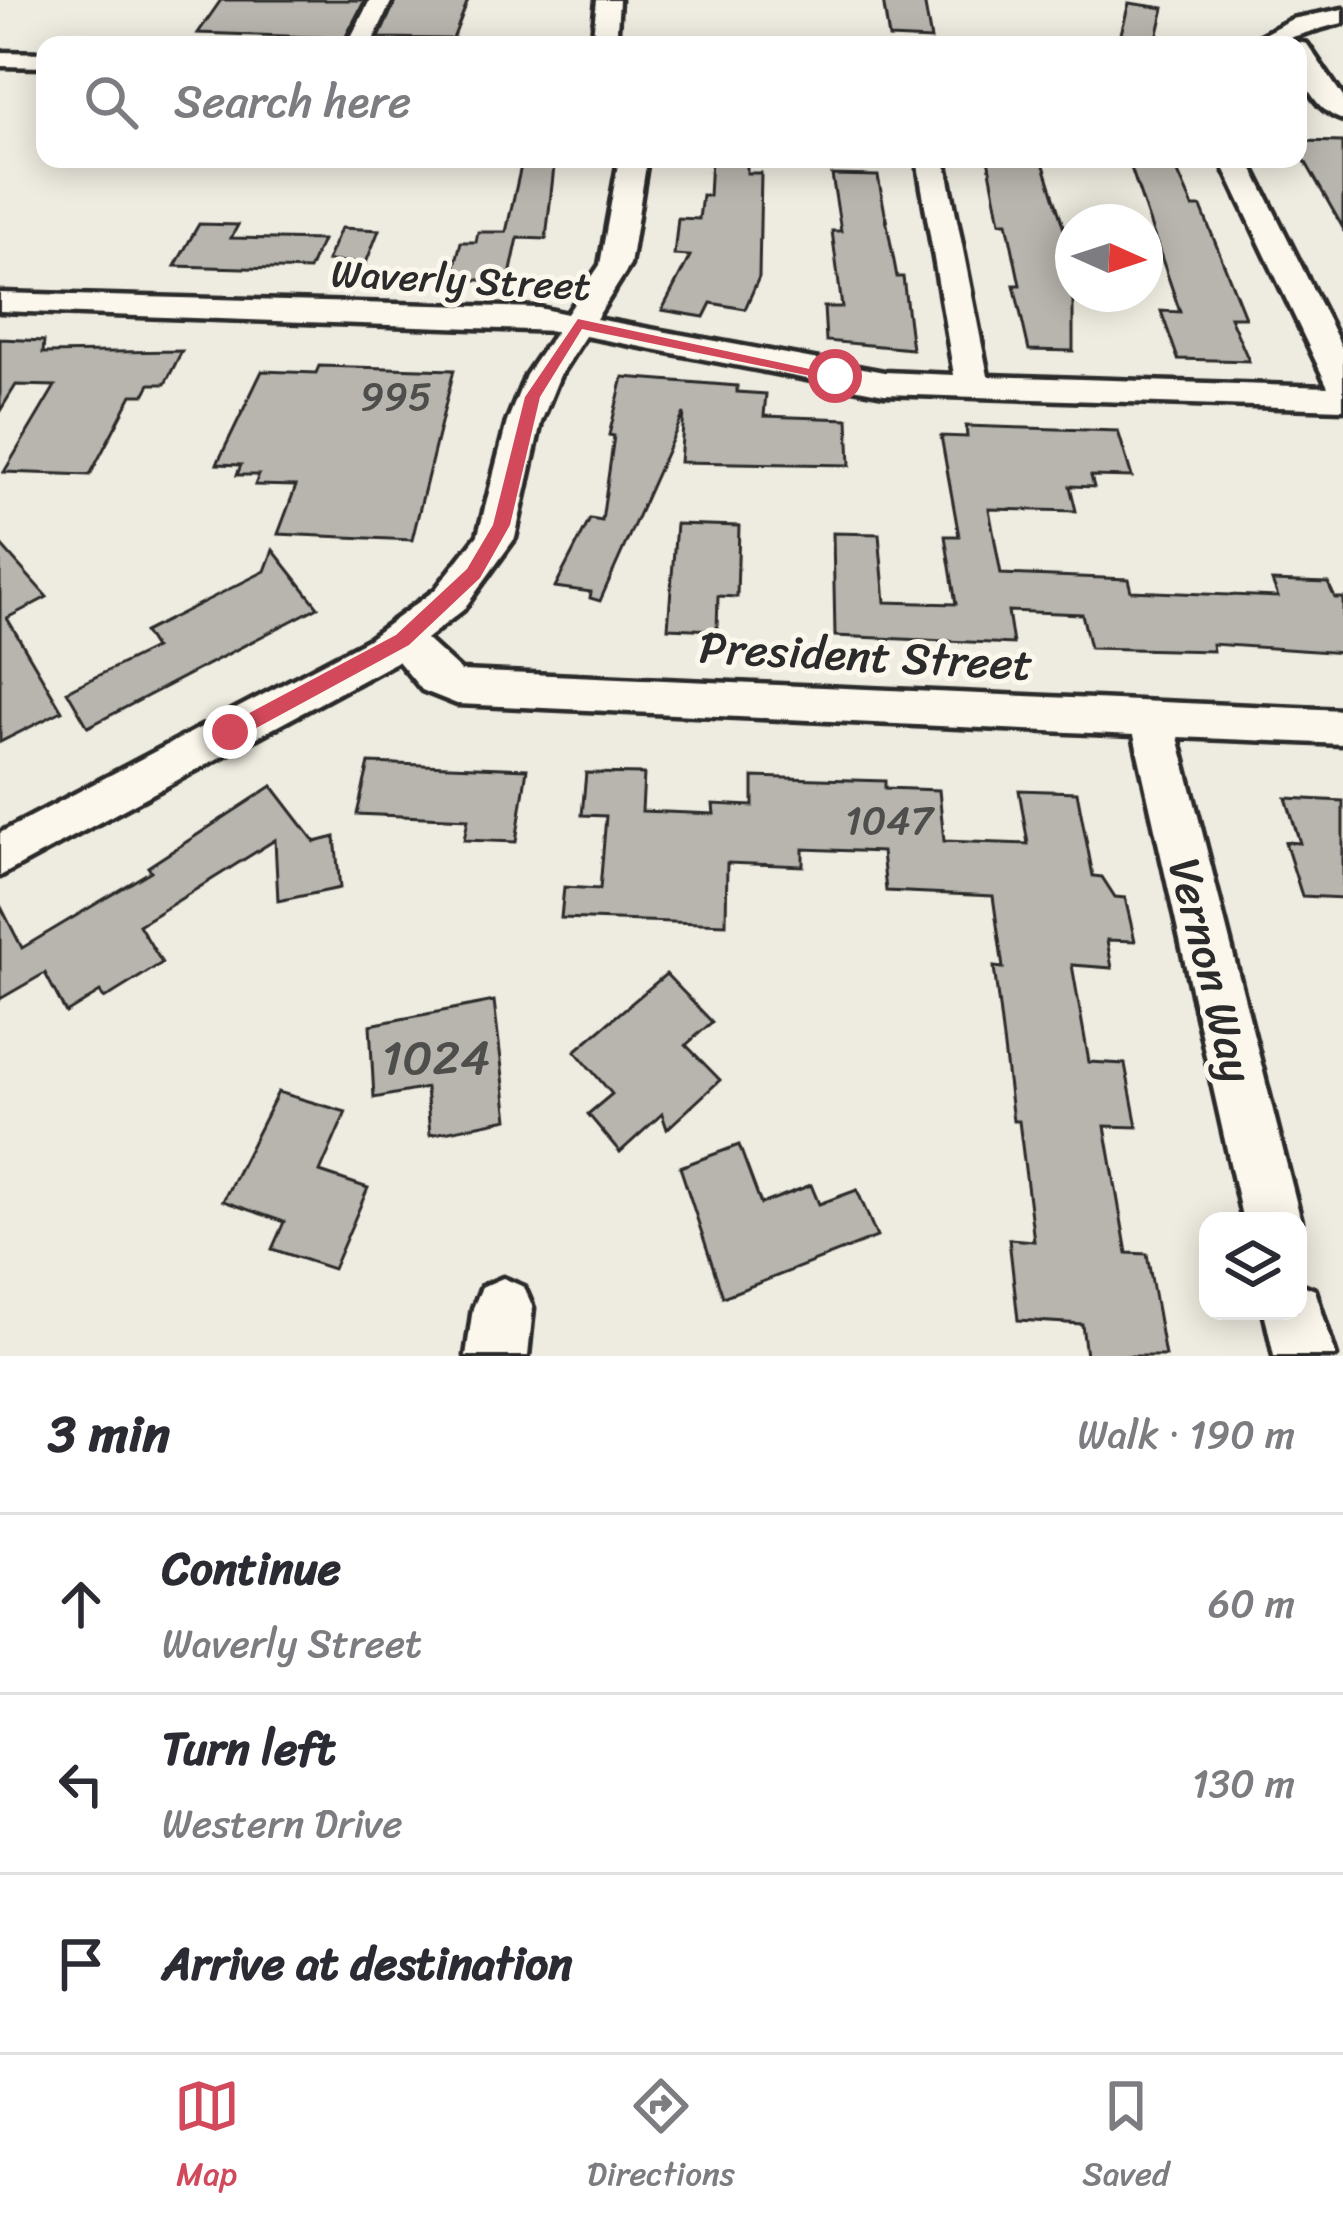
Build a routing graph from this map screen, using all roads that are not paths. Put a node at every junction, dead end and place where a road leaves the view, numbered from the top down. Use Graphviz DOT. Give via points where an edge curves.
graph roads {
  1 [pos="381,0"];
  2 [pos="608,0"];
  3 [pos="1343,16"];
  4 [pos="363,36"];
  5 [pos="605,36"];
  6 [pos="1283,36"];
  7 [pos="0,59"];
  8 [pos="36,60"];
  9 [pos="1307,65"];
  10 [pos="1343,112"];
  11 [pos="632,168"];
  12 [pos="934,168"];
  13 [pos="1238,168"];
  14 [pos="0,302"];
  15 [pos="578,324"];
  16 [pos="1343,383"];
  17 [pos="973,388"];
  18 [pos="1343,398"];
  19 [pos="403,640"];
  20 [pos="1152,720"];
  21 [pos="1343,727"];
  22 [pos="0,856"];
  23 [pos="1270,1212"];
  24 [pos="1296,1320"];
  25 [pos="1305,1356"];
  1 -- 4 [label="street"];
  2 -- 5 [label="street"];
  3 -- 6 [label="street"];
  7 -- 8 [label="street"];
  9 -- 10 [label="street"];
  11 -- 15 [label="street" via="620,253"];
  12 -- 17 [label="street"];
  13 -- 16 [label="street"];
  14 -- 15 [label="street, Waverly Street"];
  15 -- 17 [label="street, Waverly Street" via="835,376"];
  15 -- 19 [label="street" via="532,397 488,554"];
  17 -- 18 [label="street, Waverly Street"];
  19 -- 20 [label="street, President Street" via="437,678 458,687"];
  19 -- 22 [label="street"];
  20 -- 21 [label="street, President Street"];
  20 -- 23 [label="street, Vernon Way"];
  24 -- 25 [label="street"];
}
